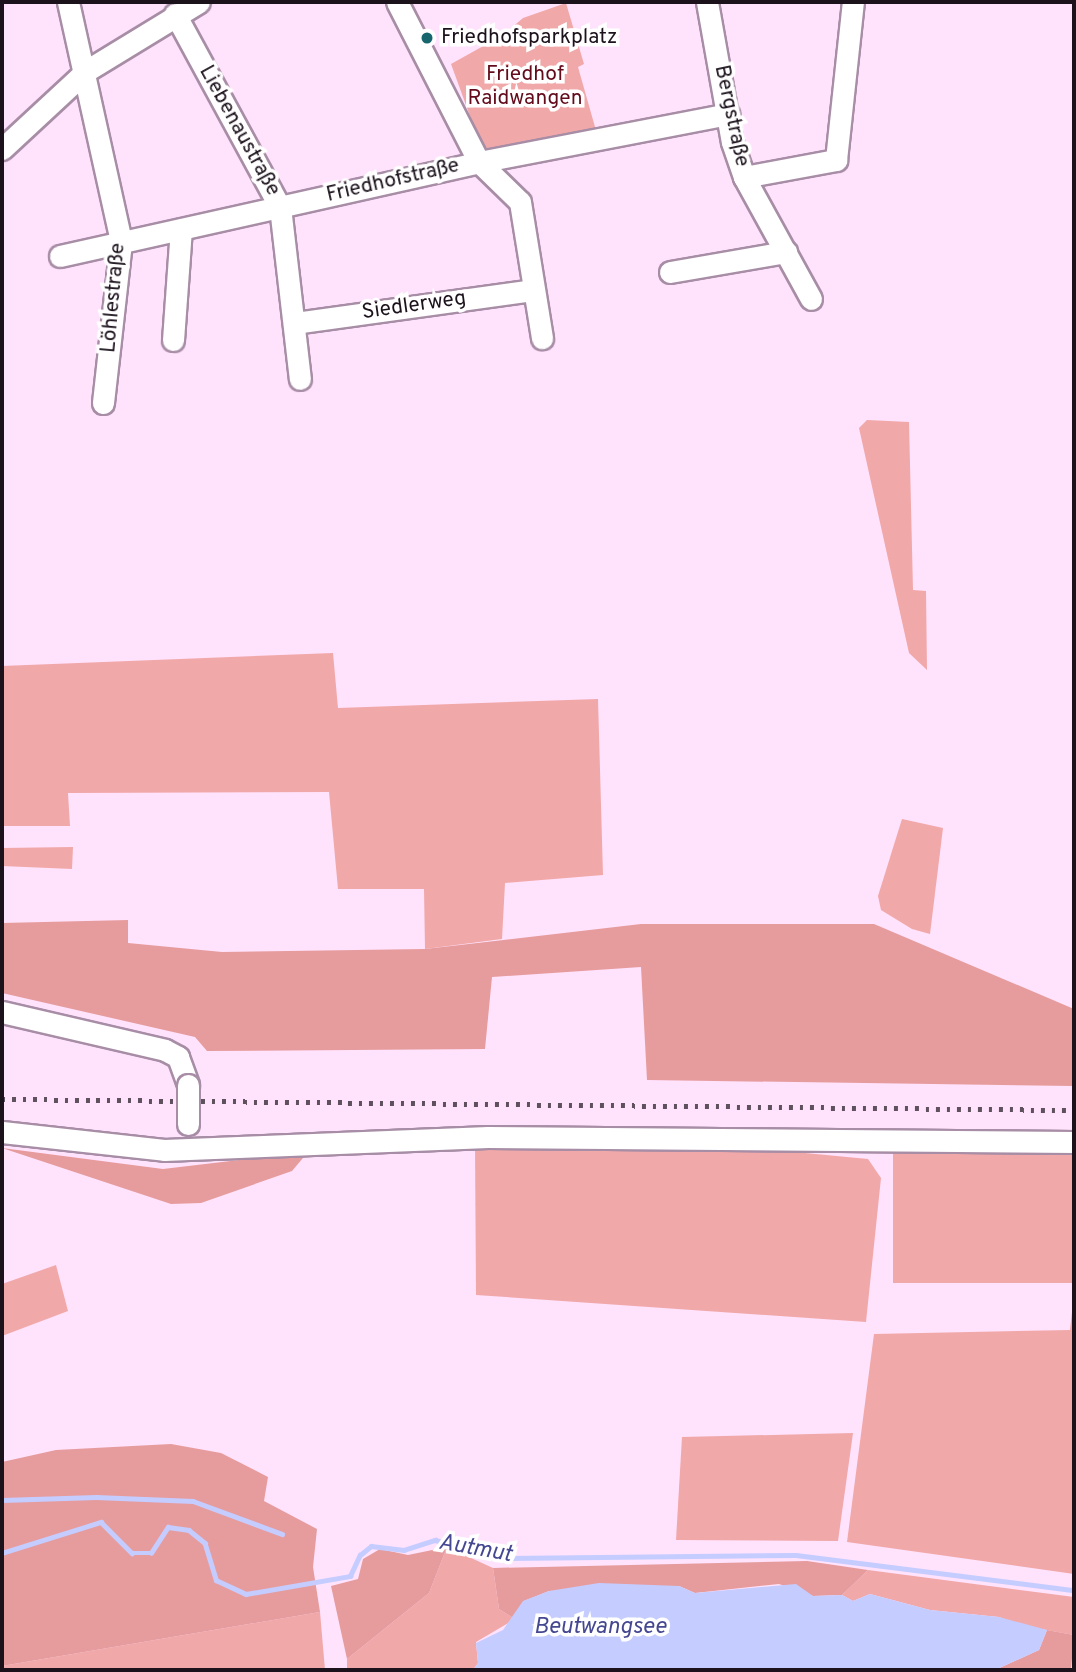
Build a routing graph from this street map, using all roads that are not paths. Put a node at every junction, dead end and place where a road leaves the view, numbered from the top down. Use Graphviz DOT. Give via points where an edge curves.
graph roads {
  1 [pos="68,2"];
  2 [pos="199,2"];
  3 [pos="397,2"];
  4 [pos="707,2"];
  5 [pos="853,2"];
  6 [pos="175,14"];
  7 [pos="86,71"];
  8 [pos="728,114"];
  9 [pos="2,149"];
  10 [pos="478,162"];
  11 [pos="744,177"];
  12 [pos="280,207"];
  13 [pos="181,229"];
  14 [pos="121,242"];
  15 [pos="786,252"];
  16 [pos="60,256"];
  17 [pos="670,272"];
  18 [pos="533,290"];
  19 [pos="811,299"];
  20 [pos="295,323"];
  21 [pos="542,338"];
  22 [pos="173,340"];
  23 [pos="300,379"];
  24 [pos="103,403"];
  25 [pos="2,1012"];
  26 [pos="2,1132"];
  27 [pos="1074,1142"];
  28 [pos="185,1148"];
  1 -- 7 [label="street, Löhlestraße"];
  2 -- 6 [label="street"];
  3 -- 10 [label="street"];
  4 -- 8 [label="street, Bergstraße"];
  5 -- 11 [label="street" via="836,160"];
  6 -- 7 [label="street"];
  6 -- 12 [label="street, Liebenaustraße"];
  7 -- 9 [label="street"];
  7 -- 14 [label="street, Löhlestraße"];
  8 -- 10 [label="street, Friedhofstraße"];
  8 -- 11 [label="street, Bergstraße"];
  10 -- 12 [label="street, Friedhofstraße"];
  10 -- 18 [label="street" via="520,202"];
  11 -- 15 [label="street, Bergstraße"];
  12 -- 13 [label="street, Friedhofstraße"];
  12 -- 20 [label="street, Liebenaustraße"];
  13 -- 14 [label="street, Friedhofstraße"];
  13 -- 22 [label="street"];
  14 -- 16 [label="street, Friedhofstraße"];
  14 -- 24 [label="street, Löhlestraße"];
  15 -- 17 [label="street"];
  15 -- 19 [label="street, Bergstraße"];
  18 -- 20 [label="street, Siedlerweg"];
  18 -- 21 [label="street"];
  20 -- 23 [label="street, Liebenaustraße"];
  25 -- 28 [label="street, bridge" via="165,1050 178,1058 188,1085"];
  26 -- 28 [label="street" via="118,1147"];
  27 -- 28 [label="street" via="488,1137"];
}
